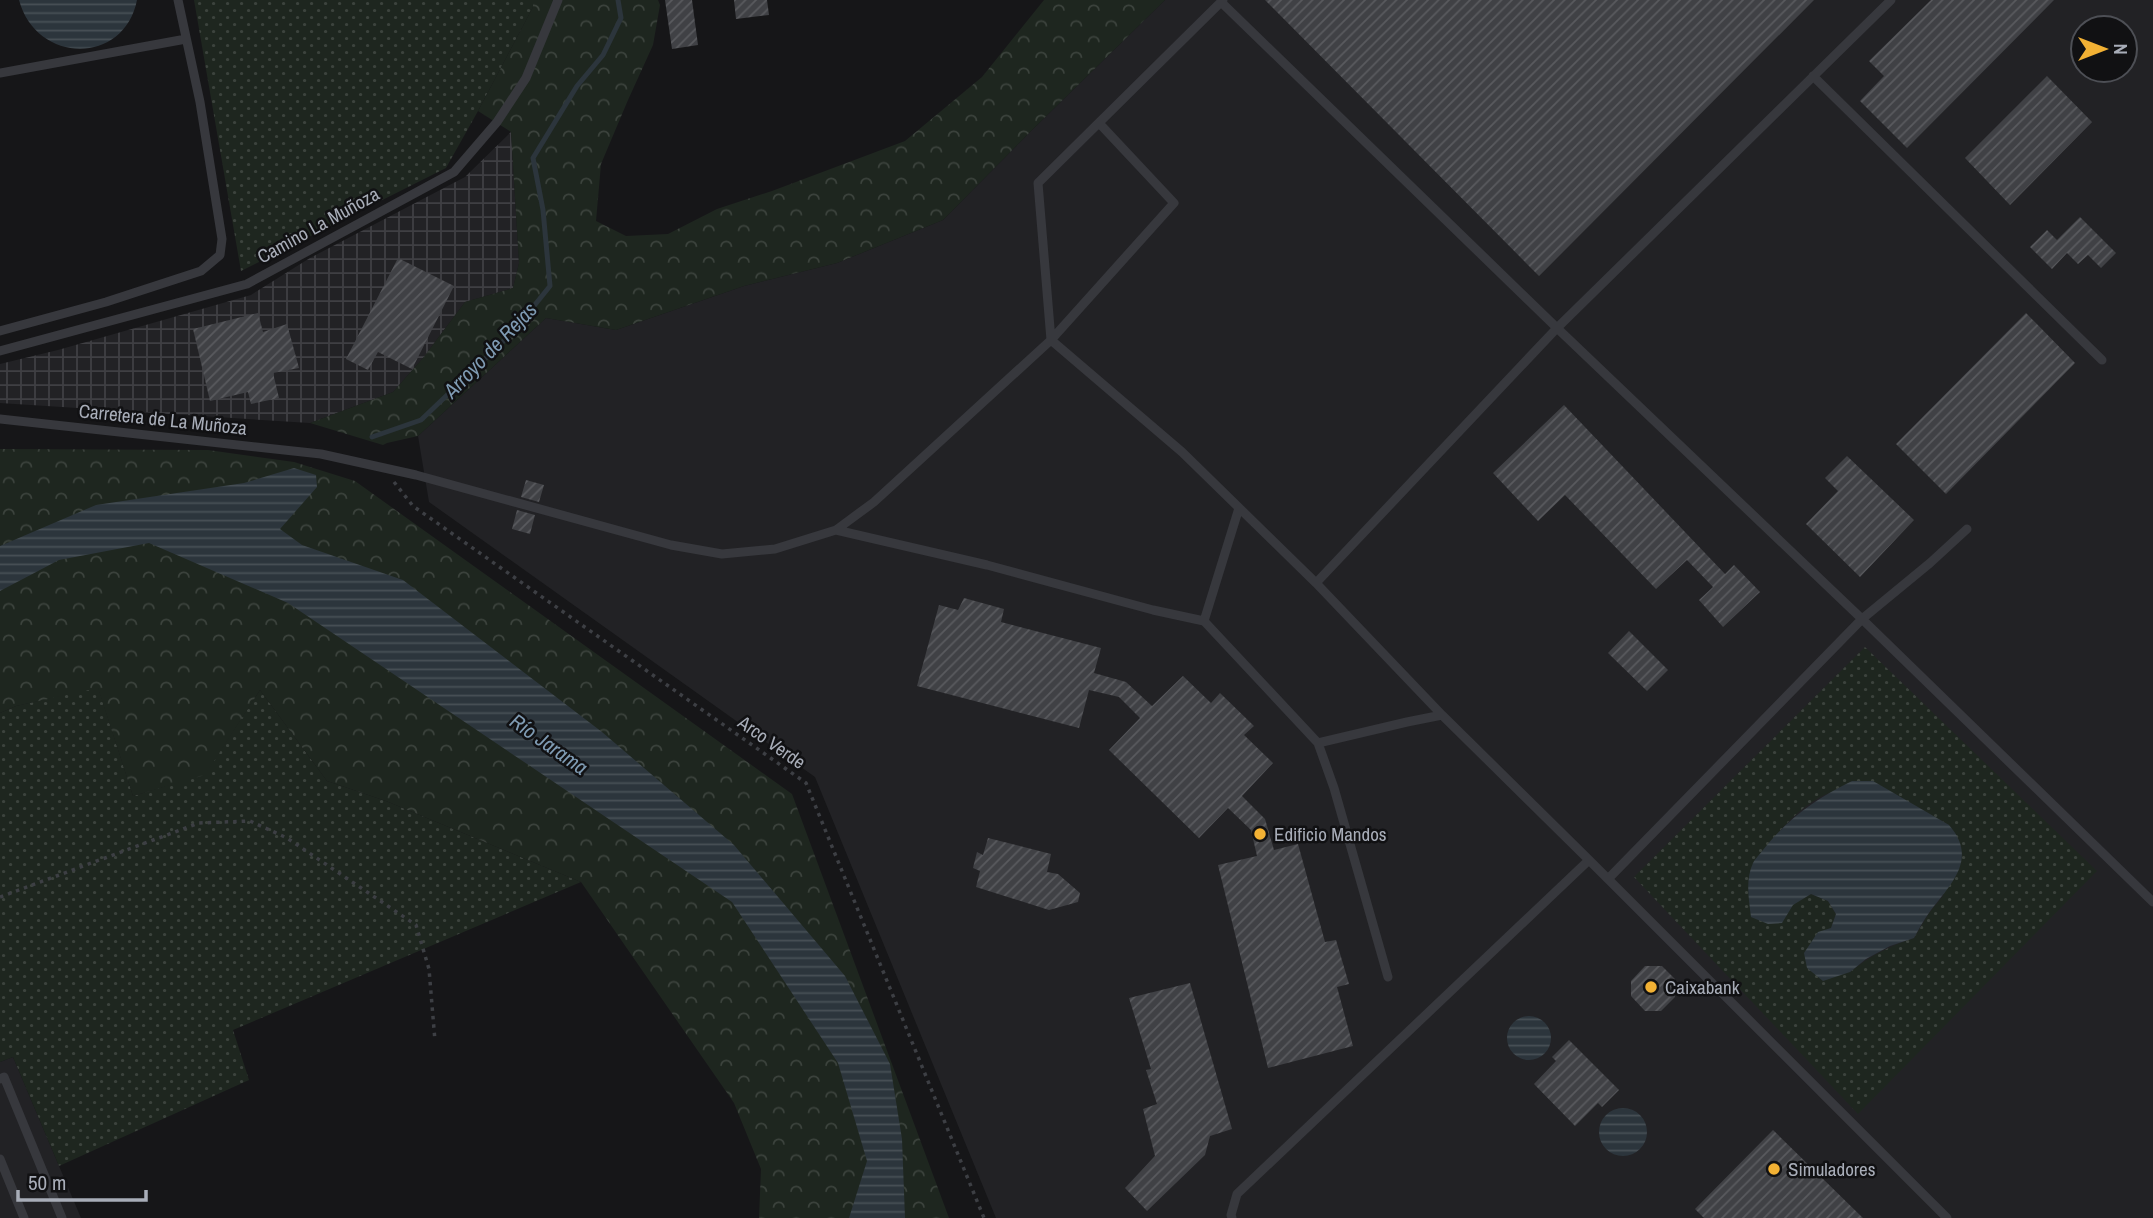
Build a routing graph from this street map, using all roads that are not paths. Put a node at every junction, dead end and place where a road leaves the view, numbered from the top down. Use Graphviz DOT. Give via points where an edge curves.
graph roads {
  1 [pos="178,0"];
  2 [pos="558,0"];
  3 [pos="1891,0"];
  4 [pos="1222,1"];
  5 [pos="186,39"];
  6 [pos="0,73"];
  7 [pos="1813,76"];
  8 [pos="1099,123"];
  9 [pos="1557,328"];
  10 [pos="0,331"];
  11 [pos="1051,340"];
  12 [pos="0,351"];
  13 [pos="2102,360"];
  14 [pos="0,419"];
  15 [pos="1239,508"];
  16 [pos="1967,529"];
  17 [pos="836,530"];
  18 [pos="1316,583"];
  19 [pos="1862,619"];
  20 [pos="1204,621"];
  21 [pos="1443,715"];
  22 [pos="1318,743"];
  23 [pos="1589,860"];
  24 [pos="1608,879"];
  25 [pos="2153,902"];
  26 [pos="1388,977"];
  27 [pos="0,1079"];
  28 [pos="0,1159"];
  29 [pos="24,1218"];
  30 [pos="62,1218"];
  31 [pos="1232,1218"];
  32 [pos="1947,1218"];
  1 -- 5 [label="lane"];
  2 -- 12 [label="lane, Camino La Muñoza" via="526,78 497,122 454,172 247,284"];
  3 -- 7 [label="lane"];
  4 -- 8 [label="lane"];
  4 -- 9 [label="lane"];
  5 -- 6 [label="lane"];
  5 -- 10 [label="lane" via="220,225 220,255 201,271"];
  7 -- 9 [label="lane"];
  7 -- 13 [label="lane"];
  8 -- 11 [label="lane" via="1038,183"];
  8 -- 11 [label="lane" via="1174,203"];
  9 -- 18 [label="lane"];
  9 -- 19 [label="lane"];
  11 -- 15 [label="lane" via="1182,452"];
  11 -- 17 [label="lane" via="874,502"];
  14 -- 17 [label="lane, Carretera de La Muñoza" via="321,454 671,545 722,554 775,549"];
  15 -- 18 [label="lane"];
  15 -- 20 [label="lane"];
  16 -- 19 [label="lane"];
  17 -- 20 [label="lane"];
  18 -- 21 [label="lane"];
  19 -- 24 [label="lane"];
  19 -- 25 [label="lane"];
  20 -- 22 [label="lane"];
  21 -- 22 [label="lane"];
  21 -- 23 [label="lane"];
  22 -- 26 [label="lane"];
  23 -- 24 [label="lane"];
  23 -- 31 [label="lane" via="1237,1194"];
  24 -- 32 [label="lane"];
  27 -- 30 [label="lane" via="4,1077"];
  28 -- 29 [label="lane"];
}
